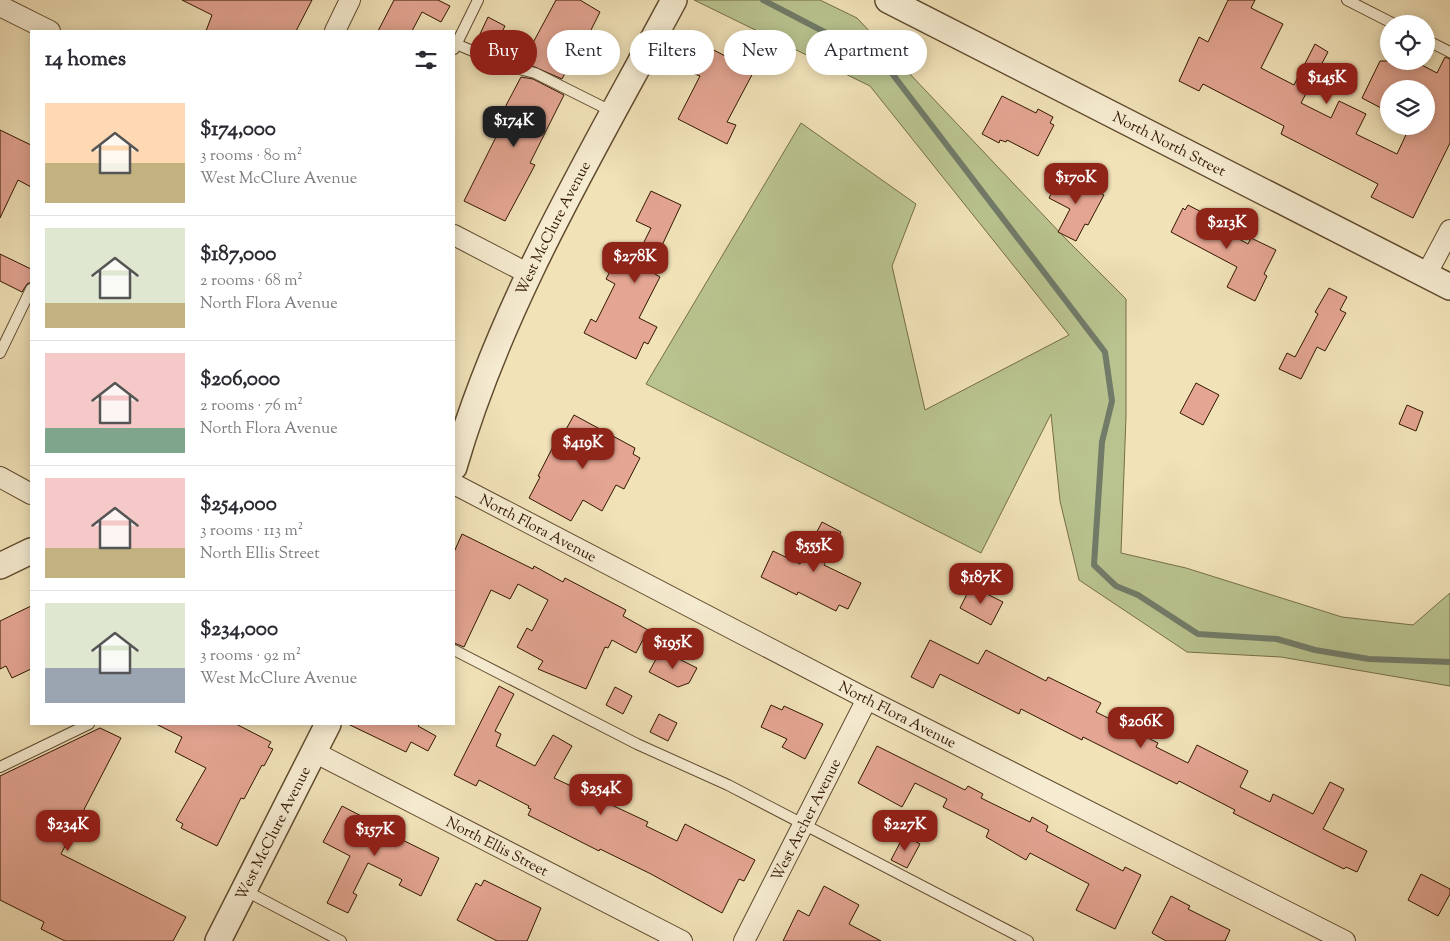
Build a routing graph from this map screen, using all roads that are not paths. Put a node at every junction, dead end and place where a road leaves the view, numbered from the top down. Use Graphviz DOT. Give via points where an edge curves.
graph roads {
  1 [pos="350,0"];
  2 [pos="478,0"];
  3 [pos="674,0"];
  4 [pos="888,0"];
  5 [pos="1347,0"];
  6 [pos="1,10"];
  7 [pos="1380,17"];
  8 [pos="48,30"];
  9 [pos="335,30"];
  10 [pos="1435,44"];
  11 [pos="455,47"];
  12 [pos="1450,52"];
  13 [pos="614,112"];
  14 [pos="1450,230"];
  15 [pos="455,236"];
  16 [pos="529,274"];
  17 [pos="1426,276"];
  18 [pos="1450,288"];
  19 [pos="30,291"];
  20 [pos="0,352"];
  21 [pos="463,406"];
  22 [pos="455,460"];
  23 [pos="0,477"];
  24 [pos="455,485"];
  25 [pos="30,493"];
  26 [pos="30,551"];
  27 [pos="0,566"];
  28 [pos="455,651"];
  29 [pos="867,699"];
  30 [pos="87,725"];
  31 [pos="328,725"];
  32 [pos="314,752"];
  33 [pos="0,767"];
  34 [pos="803,826"];
  35 [pos="244,890"];
  36 [pos="218,941"];
  37 [pos="341,941"];
  38 [pos="682,941"];
  39 [pos="744,941"];
  40 [pos="1028,941"];
  41 [pos="1345,941"];
  1 -- 9 [label="street"];
  2 -- 11 [label="lane"];
  3 -- 13 [label="street, West McClure Avenue"];
  4 -- 17 [label="street, North North Street"];
  5 -- 7 [label="lane"];
  6 -- 8 [label="street"];
  10 -- 12 [label="lane"];
  11 -- 13 [label="lane" via="535,72"];
  13 -- 16 [label="street, West McClure Avenue"];
  14 -- 17 [label="street"];
  15 -- 16 [label="street"];
  16 -- 21 [label="street, West McClure Avenue"];
  17 -- 18 [label="street, North North Street"];
  19 -- 20 [label="lane"];
  21 -- 22 [label="street, West McClure Avenue"];
  23 -- 25 [label="street"];
  24 -- 29 [label="street, North Flora Avenue"];
  26 -- 27 [label="street"];
  28 -- 34 [label="lane" via="637,744 728,785"];
  29 -- 34 [label="street, West Archer Avenue"];
  29 -- 41 [label="street, North Flora Avenue"];
  30 -- 33 [label="lane"];
  31 -- 32 [label="street, West McClure Avenue"];
  32 -- 35 [label="street, West McClure Avenue"];
  32 -- 38 [label="street, North Ellis Street"];
  34 -- 39 [label="street, West Archer Avenue"];
  34 -- 40 [label="lane"];
  35 -- 36 [label="street, West McClure Avenue"];
  35 -- 37 [label="lane"];
}
